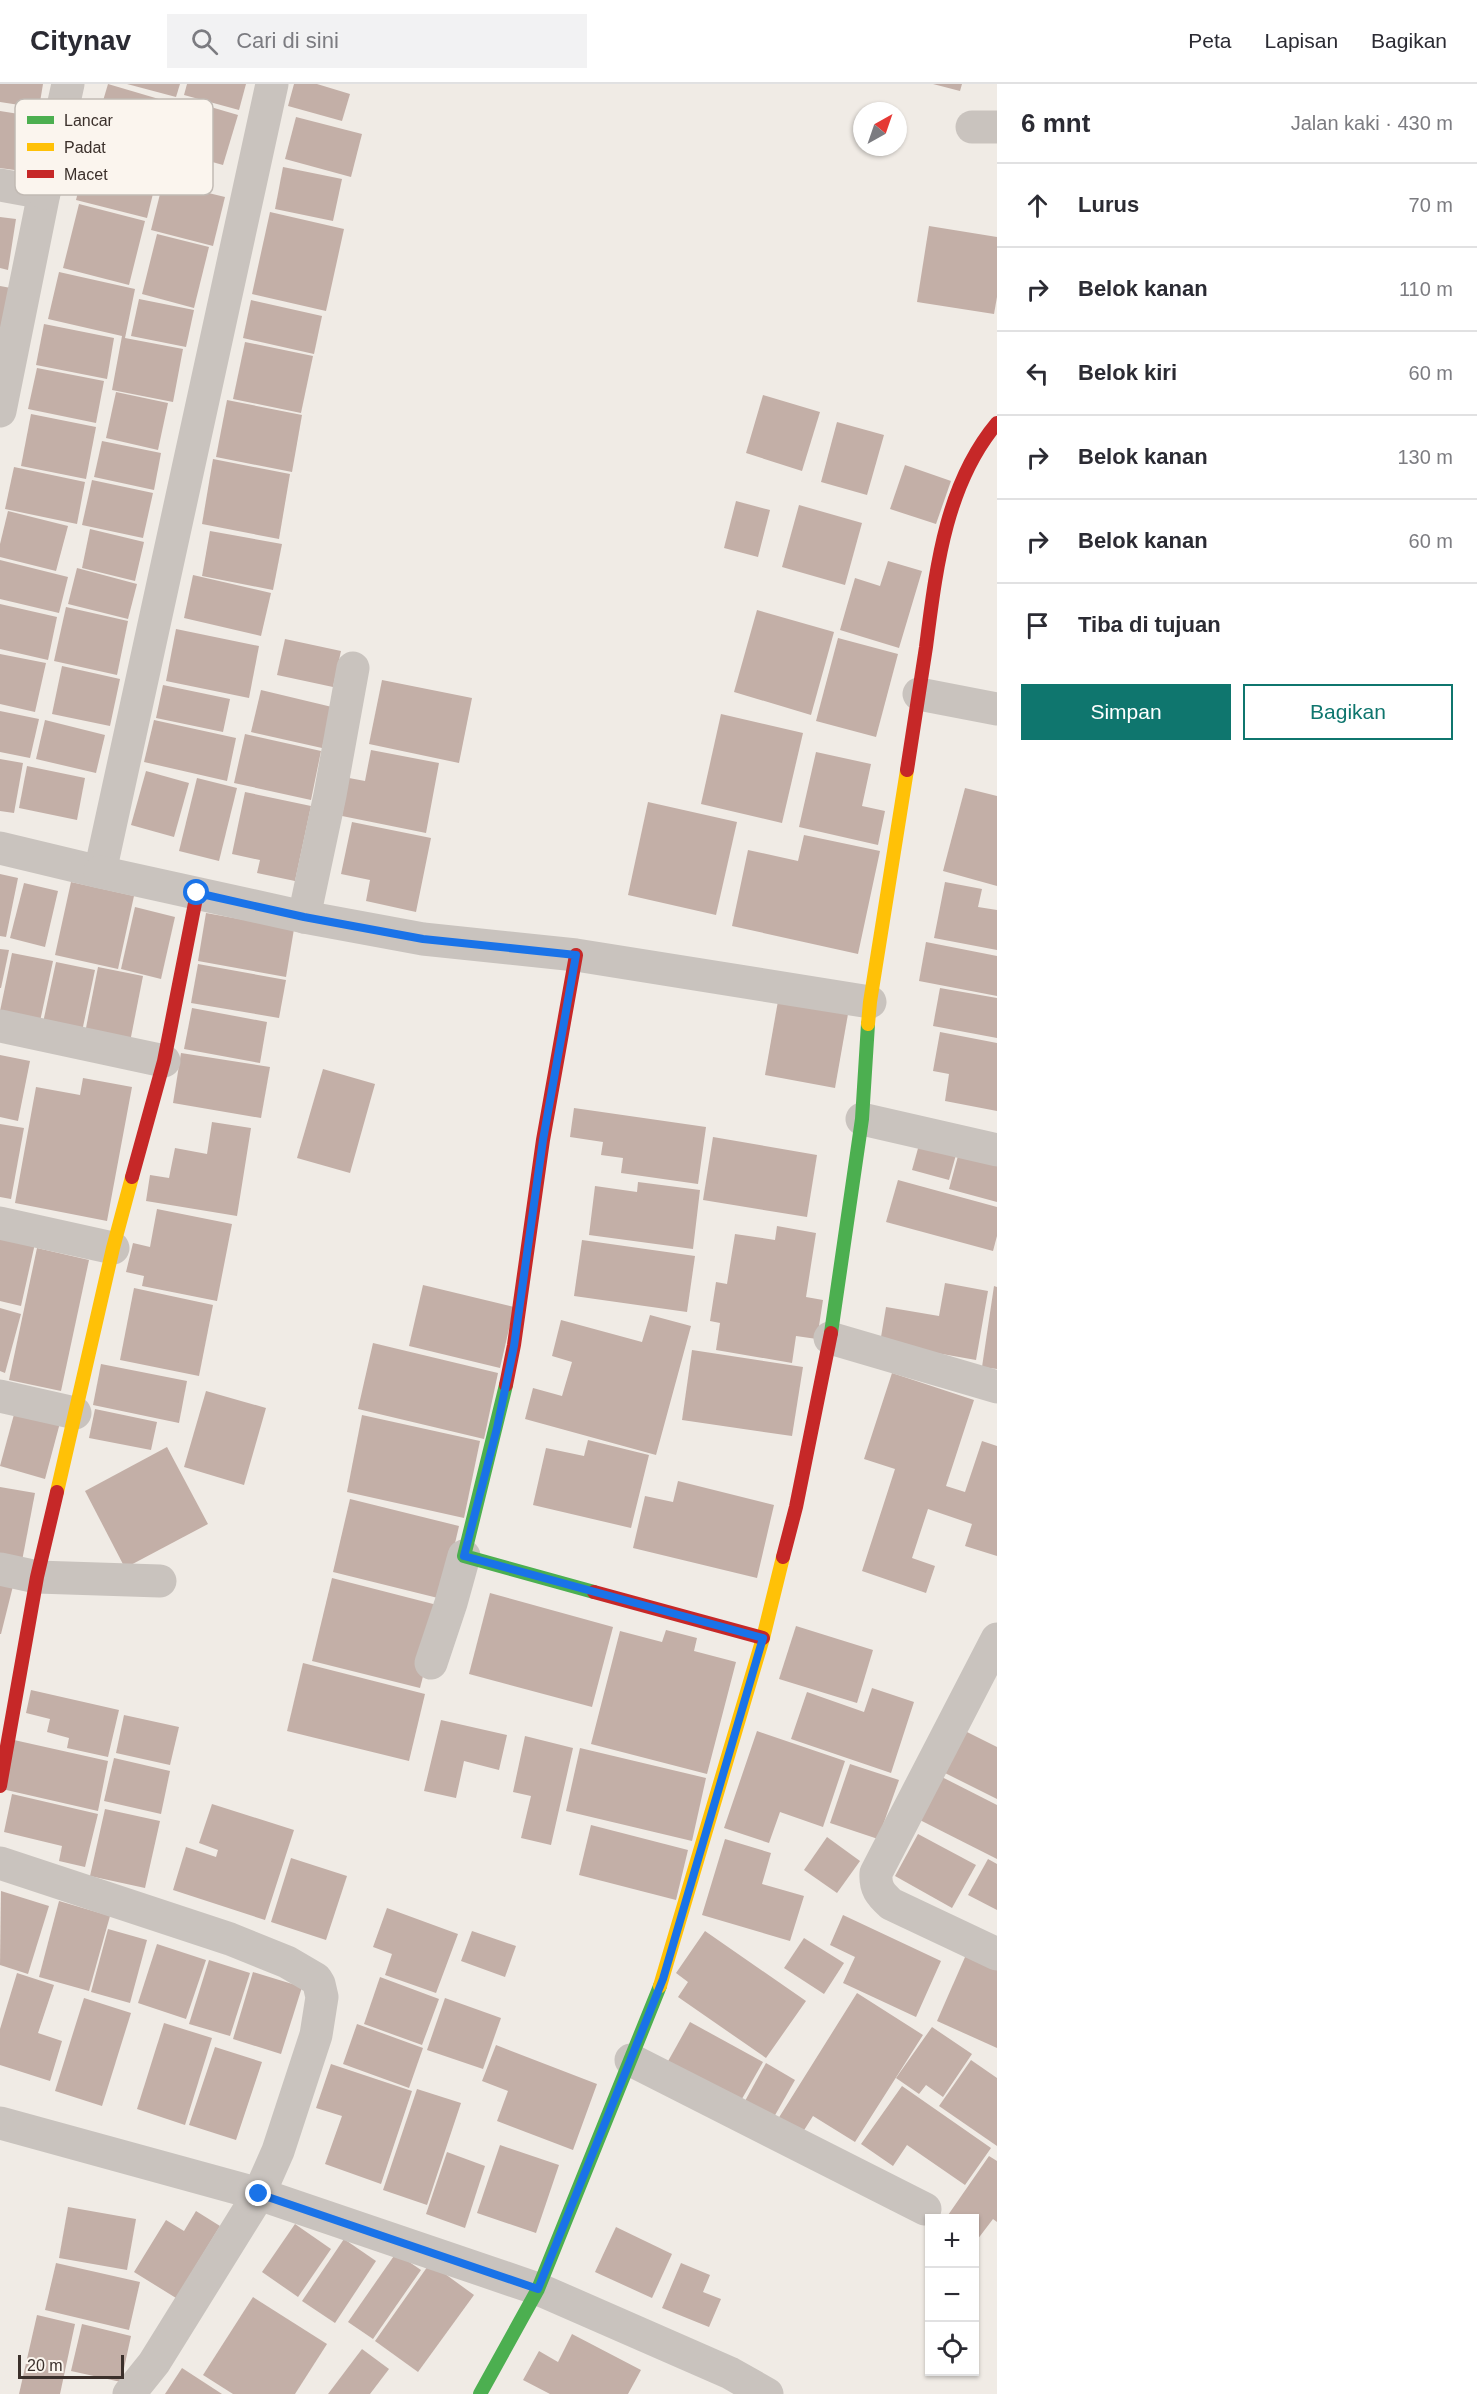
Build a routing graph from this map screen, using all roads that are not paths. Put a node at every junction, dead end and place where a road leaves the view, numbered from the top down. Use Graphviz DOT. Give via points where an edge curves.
graph roads {
  1 [pos="68,84"];
  2 [pos="272,84"];
  3 [pos="65,99"];
  4 [pos="0,185"];
  5 [pos="15,188"];
  6 [pos="44,195"];
  7 [pos="0,411"];
  8 [pos="997,423"];
  9 [pos="353,668"];
  10 [pos="919,694"];
  11 [pos="997,709"];
  12 [pos="0,848"];
  13 [pos="100,872"];
  14 [pos="197,893"];
  15 [pos="304,917"];
  16 [pos="576,955"];
  17 [pos="870,1002"];
  18 [pos="0,1026"];
  19 [pos="164,1061"];
  20 [pos="862,1119"];
  21 [pos="997,1150"];
  22 [pos="0,1223"];
  23 [pos="113,1248"];
  24 [pos="830,1338"];
  25 [pos="997,1387"];
  26 [pos="0,1396"];
  27 [pos="75,1413"];
  28 [pos="464,1556"];
  29 [pos="0,1569"];
  30 [pos="37,1577"];
  31 [pos="160,1581"];
  32 [pos="763,1638"];
  33 [pos="997,1639"];
  34 [pos="431,1663"];
  35 [pos="0,1786"];
  36 [pos="0,1863"];
  37 [pos="997,1954"];
  38 [pos="631,2061"];
  39 [pos="0,2123"];
  40 [pos="259,2194"];
  41 [pos="924,2209"];
  42 [pos="538,2289"];
  43 [pos="726,2384"];
  44 [pos="129,2394"];
  45 [pos="480,2394"];
  46 [pos="767,2394"];
  1 -- 3 [label="street"];
  2 -- 13 [label="street"];
  4 -- 5 [label="street"];
  6 -- 7 [label="street"];
  8 -- 10 [label="street" via="981,442 965,473 942,542"];
  9 -- 15 [label="street"];
  10 -- 11 [label="street"];
  10 -- 17 [label="street"];
  12 -- 13 [label="street"];
  13 -- 14 [label="street"];
  14 -- 15 [label="street"];
  14 -- 19 [label="street"];
  15 -- 16 [label="street" via="423,939"];
  16 -- 17 [label="street"];
  16 -- 28 [label="street" via="543,1140 514,1346"];
  17 -- 20 [label="street"];
  18 -- 19 [label="street"];
  19 -- 23 [label="street"];
  20 -- 21 [label="street"];
  20 -- 24 [label="street"];
  22 -- 23 [label="street"];
  23 -- 27 [label="street"];
  24 -- 25 [label="street"];
  24 -- 32 [label="street" via="796,1507"];
  26 -- 27 [label="street"];
  27 -- 30 [label="street"];
  28 -- 32 [label="street"];
  28 -- 34 [label="street"];
  29 -- 30 [label="street"];
  30 -- 31 [label="street"];
  30 -- 35 [label="street"];
  32 -- 38 [label="street" via="663,1979"];
  33 -- 37 [label="street" via="876,1873 875,1884 879,1894 891,1904"];
  36 -- 40 [label="street" via="230,1939 287,1962 316,1979 322,1997 316,2035 278,2151"];
  38 -- 41 [label="street"];
  38 -- 42 [label="street"];
  39 -- 40 [label="street"];
  40 -- 42 [label="street"];
  40 -- 44 [label="street" via="154,2364"];
  42 -- 43 [label="street"];
  42 -- 45 [label="street"];
  43 -- 46 [label="street"];
}
